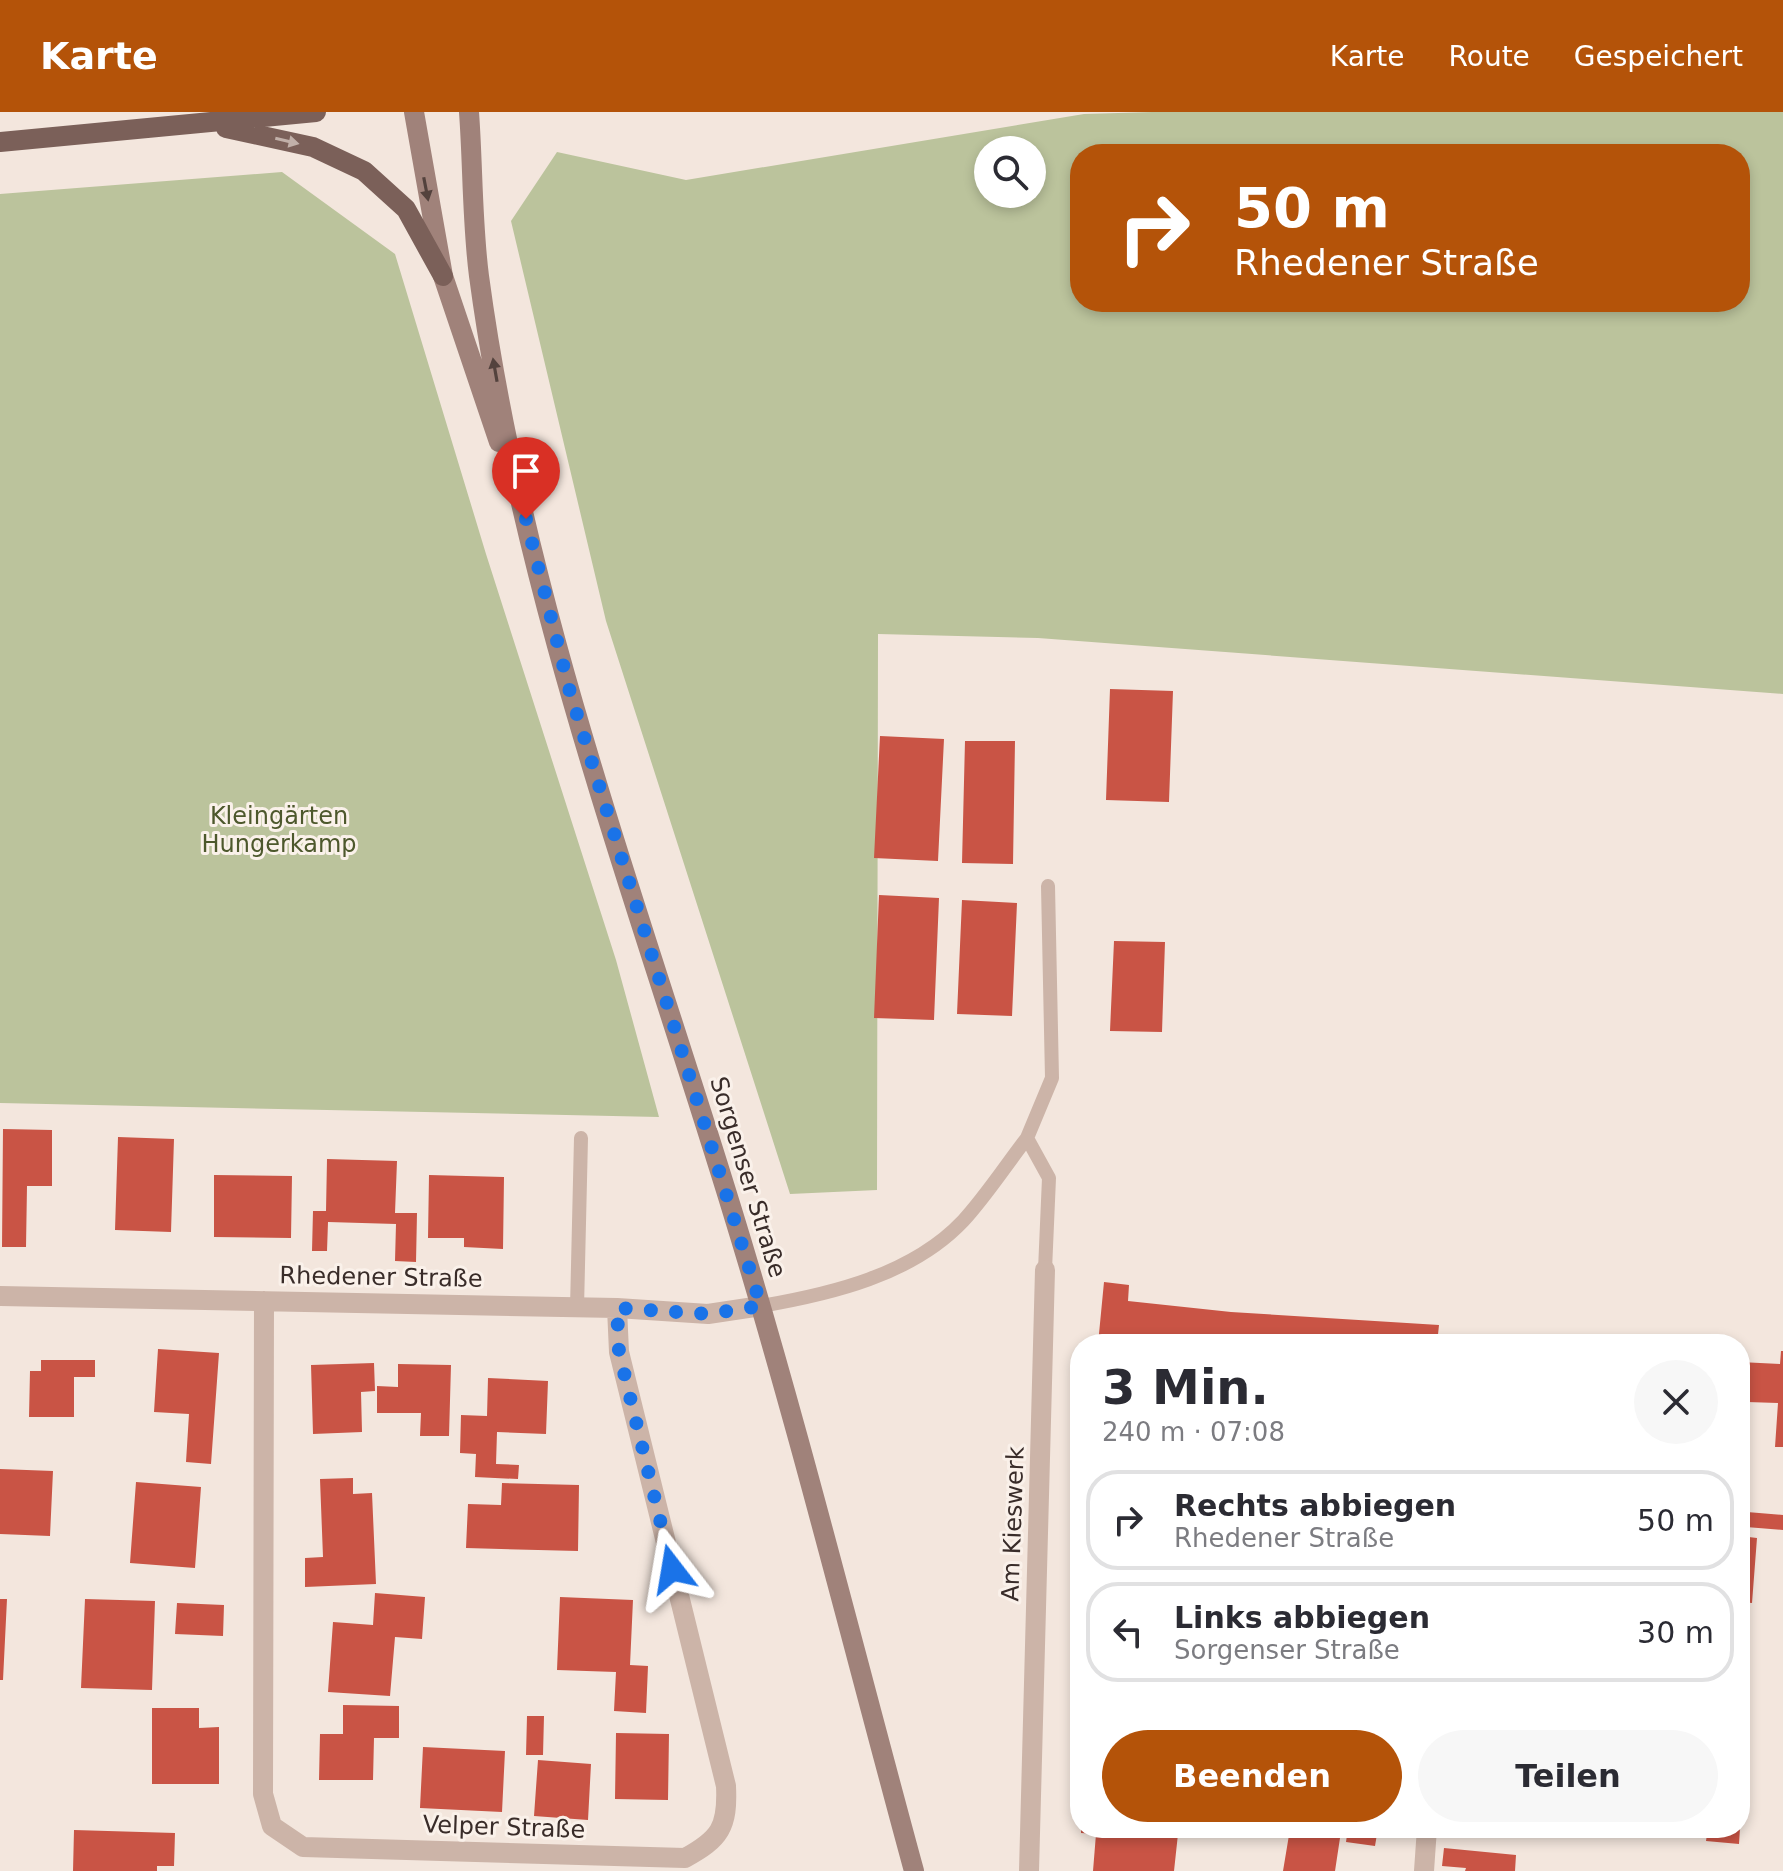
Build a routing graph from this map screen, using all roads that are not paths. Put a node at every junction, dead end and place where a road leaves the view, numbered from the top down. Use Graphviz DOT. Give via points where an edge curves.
graph roads {
  1 [pos="316,112"];
  2 [pos="414,112"];
  3 [pos="469,112"];
  4 [pos="211,124"];
  5 [pos="0,142"];
  6 [pos="443,276"];
  7 [pos="522,502"];
  8 [pos="1048,886"];
  9 [pos="581,1138"];
  10 [pos="1027,1138"];
  11 [pos="1045,1270"];
  12 [pos="0,1296"];
  13 [pos="264,1301"];
  14 [pos="761,1306"];
  15 [pos="577,1308"];
  16 [pos="617,1308"];
  17 [pos="1426,1838"];
  18 [pos="914,1871"];
  19 [pos="1029,1871"];
  20 [pos="1424,1871"];
  1 -- 4 [label="main road"];
  2 -- 6 [label="main road, one-way"];
  7 -- 3 [label="main road, one-way" via="479,273"];
  4 -- 5 [label="main road"];
  4 -- 6 [label="main road, one-way" via="313,147 364,171 406,209"];
  6 -- 7 [label="main road"];
  7 -- 14 [label="main road, Sorgenser Straße" via="570,692"];
  8 -- 10 [label="lane" via="1052,1078"];
  9 -- 15 [label="lane"];
  10 -- 11 [label="lane, Am Kieswerk" via="1049,1178"];
  10 -- 14 [label="lane" via="963,1221 927,1253 859,1283"];
  11 -- 19 [label="street, Am Kieswerk"];
  12 -- 13 [label="street, Rhedener Straße"];
  13 -- 15 [label="street, Rhedener Straße"];
  13 -- 16 [label="street, Velper Straße" via="263,1794 272,1826 303,1847 685,1858 720,1833 726,1786 619,1352"];
  14 -- 16 [label="street, Rhedener Straße" via="708,1314"];
  14 -- 18 [label="main road, Sorgenser Straße"];
  15 -- 16 [label="street, Rhedener Straße"];
  17 -- 20 [label="street"];
}
